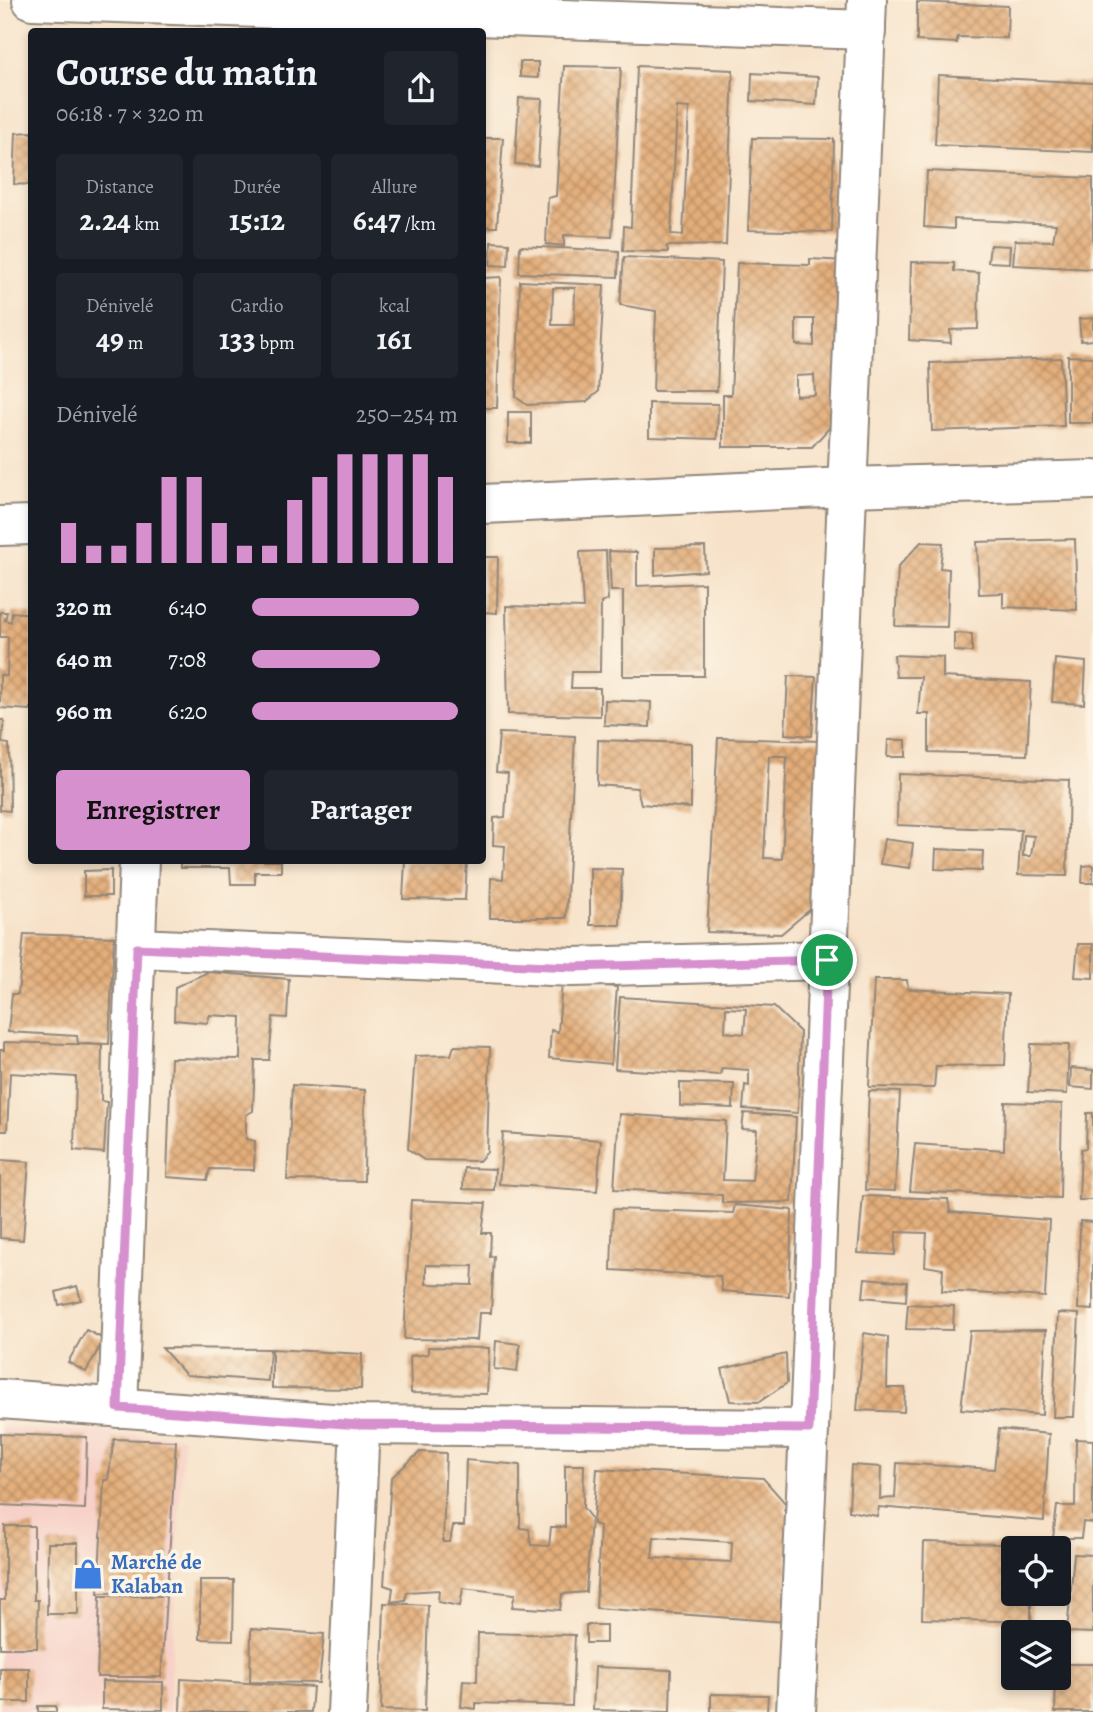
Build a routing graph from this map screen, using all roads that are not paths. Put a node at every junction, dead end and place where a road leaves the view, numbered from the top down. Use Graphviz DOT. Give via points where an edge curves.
graph roads {
  1 [pos="32,0"];
  2 [pos="190,3"];
  3 [pos="866,15"];
  4 [pos="1093,480"];
  5 [pos="847,487"];
  6 [pos="486,504"];
  7 [pos="28,525"];
  8 [pos="0,526"];
  9 [pos="139,864"];
  10 [pos="137,948"];
  11 [pos="827,960"];
  12 [pos="0,1399"];
  13 [pos="118,1408"];
  14 [pos="360,1425"];
  15 [pos="809,1429"];
  16 [pos="347,1712"];
  17 [pos="796,1712"];
  1 -- 2 [label="street"];
  2 -- 3 [label="street"];
  3 -- 5 [label="street"];
  4 -- 5 [label="street"];
  5 -- 6 [label="street"];
  5 -- 11 [label="street"];
  7 -- 8 [label="street"];
  9 -- 10 [label="street"];
  10 -- 11 [label="street" via="573,967"];
  10 -- 13 [label="street"];
  11 -- 15 [label="street"];
  12 -- 13 [label="street"];
  13 -- 14 [label="street"];
  14 -- 15 [label="street"];
  14 -- 16 [label="street"];
  15 -- 17 [label="street"];
}
